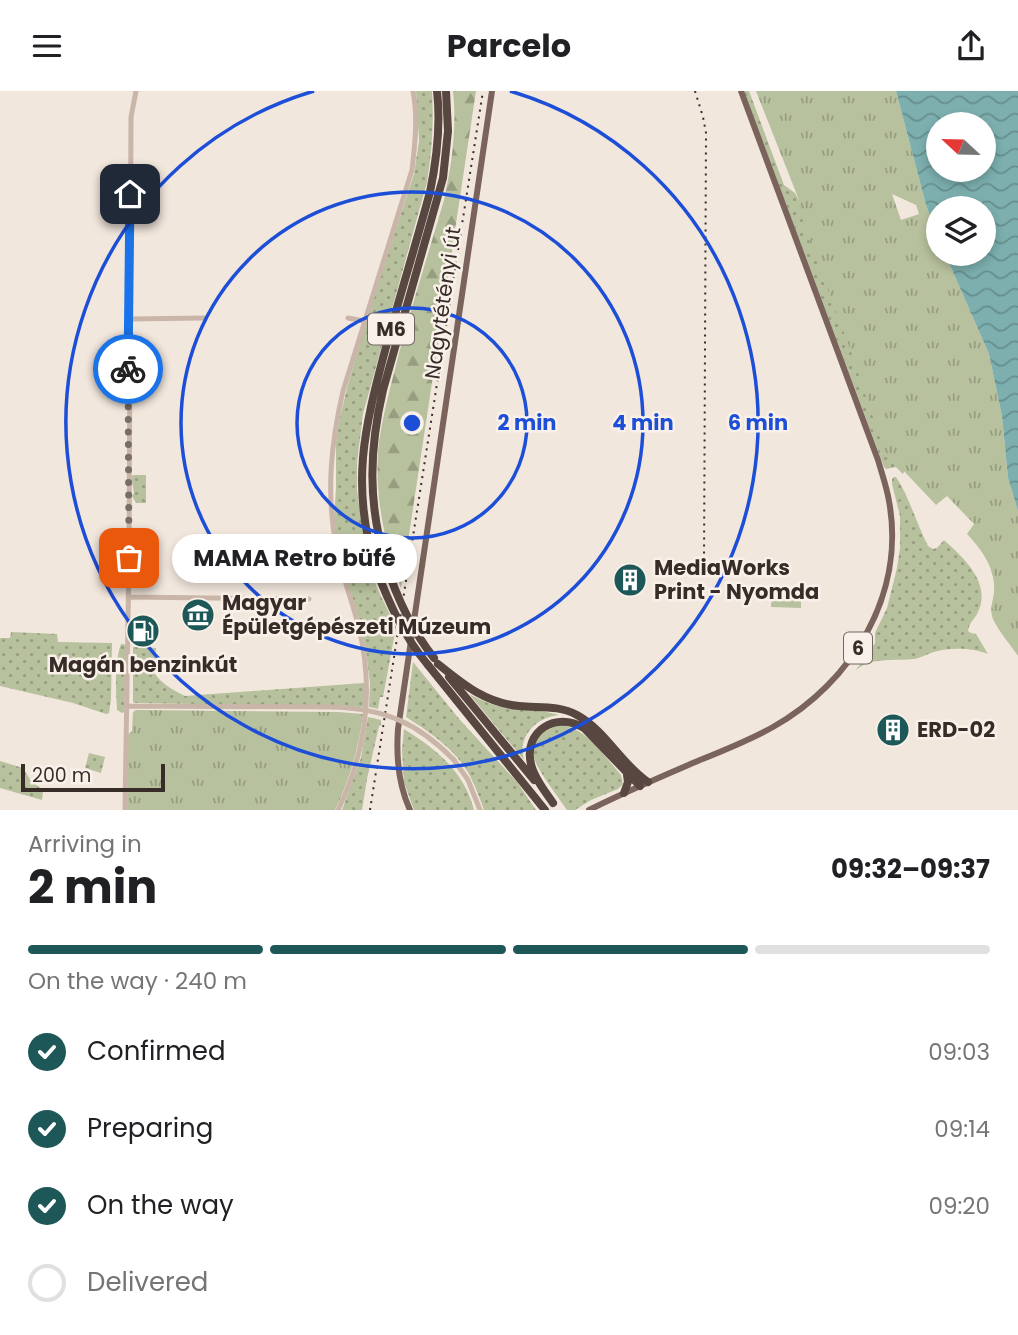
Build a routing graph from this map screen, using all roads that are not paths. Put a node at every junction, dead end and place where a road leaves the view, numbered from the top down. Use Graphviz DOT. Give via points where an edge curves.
graph roads {
  1 [pos="136,91"];
  2 [pos="413,91"];
  3 [pos="437,91"];
  4 [pos="446,91"];
  5 [pos="492,91"];
  6 [pos="741,91"];
  7 [pos="204,318"];
  8 [pos="348,318"];
  9 [pos="129,319"];
  10 [pos="364,321"];
  11 [pos="128,597"];
  12 [pos="309,599"];
  13 [pos="433,662"];
  14 [pos="126,706"];
  15 [pos="626,772"];
  16 [pos="644,784"];
  17 [pos="624,793"];
  18 [pos="555,807"];
  19 [pos="125,810"];
  20 [pos="338,810"];
  21 [pos="410,810"];
  22 [pos="480,810"];
  23 [pos="545,810"];
  24 [pos="589,810"];
  1 -- 9 [label="street" via="131,117"];
  2 -- 10 [label="street" via="416,131 412,170"];
  3 -- 13 [label="highway, M6, bridge" via="438,144 430,192 374,392 362,474 363,505 376,569 407,636"];
  4 -- 13 [label="highway, M6, bridge" via="443,178 375,425 371,467 384,561"];
  5 -- 21 [label="main road, Nagytétényi út" via="398,729 399,775"];
  6 -- 16 [label="main road, 6" via="878,460 889,502 888,573 867,634 843,669 812,701 772,727"];
  7 -- 9 [label="street"];
  8 -- 10 [label="street"];
  9 -- 11 [label="street"];
  10 -- 20 [label="street" via="336,423 330,474 336,544 362,641 367,686 359,756"];
  11 -- 12 [label="street"];
  11 -- 14 [label="street"];
  13 -- 16 [label="highway" via="493,700 578,715"];
  13 -- 18 [label="highway, M6"];
  13 -- 23 [label="highway, M6"];
  14 -- 19 [label="street"];
  14 -- 22 [label="street, bridge" via="365,709 398,719 432,739 468,780"];
  15 -- 16 [label="highway"];
  15 -- 17 [label="highway"];
  15 -- 18 [label="highway" via="584,728 568,721 543,727 530,755"];
  16 -- 17 [label="main road, 6"];
  17 -- 24 [label="main road, 6"];
}
